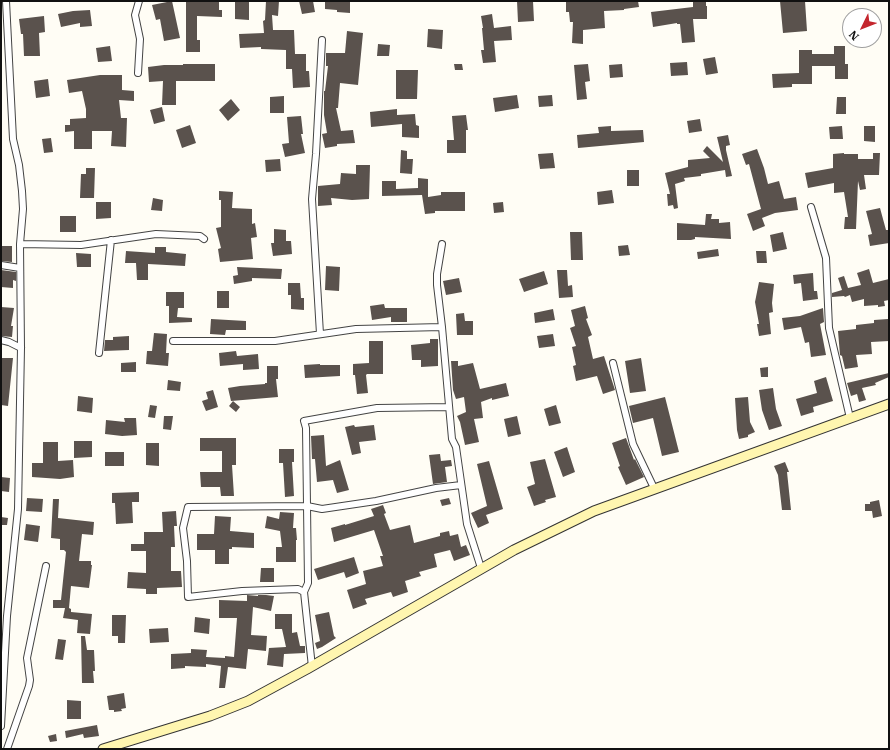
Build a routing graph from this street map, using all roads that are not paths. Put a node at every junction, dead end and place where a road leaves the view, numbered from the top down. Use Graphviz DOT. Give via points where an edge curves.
graph roads {
  1 [pos="6,1"];
  2 [pos="139,1"];
  3 [pos="322,40"];
  4 [pos="138,73"];
  5 [pos="811,208"];
  6 [pos="204,239"];
  7 [pos="111,240"];
  8 [pos="20,244"];
  9 [pos="442,244"];
  10 [pos="1,265"];
  11 [pos="20,268"];
  12 [pos="442,328"];
  13 [pos="320,334"];
  14 [pos="1,340"];
  15 [pos="173,341"];
  16 [pos="21,348"];
  17 [pos="99,353"];
  18 [pos="612,363"];
  19 [pos="889,404"];
  20 [pos="449,407"];
  21 [pos="850,418"];
  22 [pos="461,485"];
  23 [pos="654,488"];
  24 [pos="307,506"];
  25 [pos="46,566"];
  26 [pos="481,568"];
  27 [pos="304,592"];
  28 [pos="312,667"];
  29 [pos="1,726"];
  30 [pos="6,749"];
  31 [pos="103,749"];
  1 -- 8 [label="street" via="13,139 22,191"];
  2 -- 4 [label="street" via="136,15 140,39"];
  3 -- 13 [label="street" via="312,199"];
  5 -- 21 [label="street" via="826,258 830,328"];
  6 -- 7 [label="street" via="200,236 156,234"];
  7 -- 8 [label="street" via="81,245"];
  7 -- 17 [label="street"];
  8 -- 11 [label="street"];
  9 -- 12 [label="street" via="437,274"];
  10 -- 11 [label="street"];
  11 -- 16 [label="street"];
  12 -- 13 [label="street" via="356,329"];
  12 -- 20 [label="street"];
  13 -- 15 [label="street" via="275,341"];
  14 -- 16 [label="street"];
  16 -- 29 [label="street" via="18,509 7,616"];
  18 -- 23 [label="street" via="634,444"];
  19 -- 21 [label="main road"];
  20 -- 22 [label="street"];
  20 -- 24 [label="street" via="377,408 304,421"];
  21 -- 23 [label="main road"];
  22 -- 24 [label="street" via="322,509"];
  22 -- 26 [label="street" via="467,524"];
  23 -- 26 [label="main road" via="566,523"];
  24 -- 27 [label="street" via="308,583"];
  24 -- 27 [label="street" via="188,507 183,528 188,597 242,591 298,589"];
  25 -- 30 [label="street" via="27,658 29,686"];
  26 -- 28 [label="main road"];
  27 -- 28 [label="street"];
  28 -- 31 [label="main road" via="230,710"];
}
